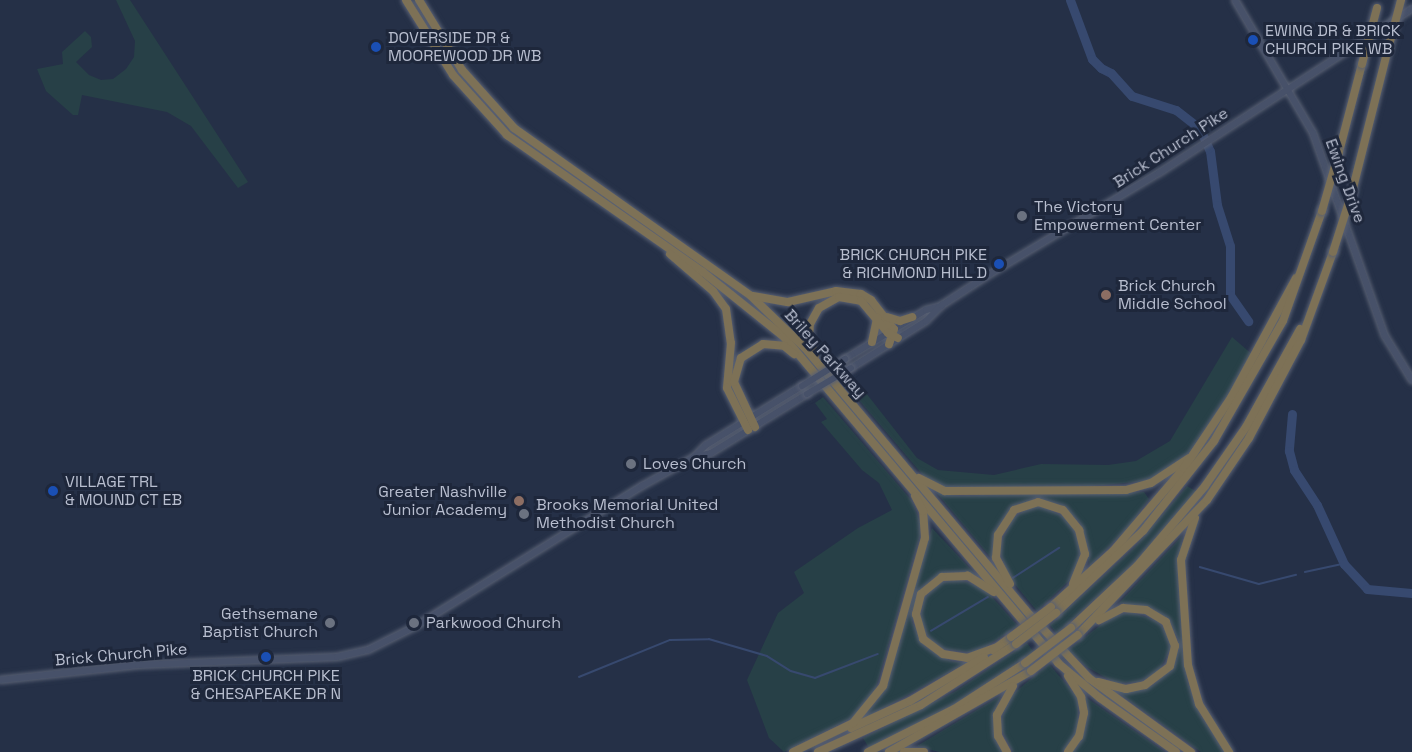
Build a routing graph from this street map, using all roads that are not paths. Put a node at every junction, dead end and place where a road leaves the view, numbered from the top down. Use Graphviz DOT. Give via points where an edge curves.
graph roads {
  1 [pos="406,0"];
  2 [pos="419,0"];
  3 [pos="1235,0"];
  4 [pos="1401,0"];
  5 [pos="1378,4"];
  6 [pos="1412,9"];
  7 [pos="1288,89"];
  8 [pos="637,226"];
  9 [pos="1311,248"];
  10 [pos="1316,294"];
  11 [pos="751,296"];
  12 [pos="942,306"];
  13 [pos="882,316"];
  14 [pos="912,317"];
  15 [pos="892,336"];
  16 [pos="872,342"];
  17 [pos="821,367"];
  18 [pos="1412,381"];
  19 [pos="840,402"];
  20 [pos="746,420"];
  21 [pos="752,428"];
  22 [pos="1195,453"];
  23 [pos="694,457"];
  24 [pos="895,468"];
  25 [pos="909,470"];
  26 [pos="1207,500"];
  27 [pos="1060,599"];
  28 [pos="1014,610"];
  29 [pos="1053,610"];
  30 [pos="1030,615"];
  31 [pos="1087,627"];
  32 [pos="1014,640"];
  33 [pos="995,648"];
  34 [pos="1058,663"];
  35 [pos="1089,678"];
  36 [pos="1020,679"];
  37 [pos="0,680"];
  38 [pos="817,741"];
  39 [pos="793,752"];
  40 [pos="818,752"];
  41 [pos="868,752"];
  42 [pos="889,752"];
  43 [pos="904,752"];
  44 [pos="924,752"];
  45 [pos="1007,752"];
  46 [pos="1068,752"];
  47 [pos="1176,752"];
  48 [pos="1191,752"];
  49 [pos="1229,752"];
  1 -- 8 [label="highway, Briley Parkway" via="453,75 507,135"];
  2 -- 11 [label="highway, Briley Parkway" via="462,70 514,128"];
  3 -- 7 [label="main road, Ewing Drive"];
  4 -- 10 [label="highway, bridge" via="1352,192"];
  5 -- 9 [label="highway, bridge"];
  6 -- 7 [label="main road, Brick Church Pike"];
  7 -- 12 [label="main road, Brick Church Pike"];
  7 -- 18 [label="main road, Ewing Drive" via="1326,165 1385,336"];
  8 -- 19 [label="highway, Briley Parkway" via="783,336"];
  8 -- 20 [label="highway" via="713,291 726,309 731,343 727,388"];
  9 -- 22 [label="highway" via="1255,357"];
  9 -- 29 [label="highway" via="1258,369 1214,441 1143,531"];
  10 -- 26 [label="highway" via="1301,340 1273,397"];
  10 -- 41 [label="highway, bridge" via="1274,381 1205,486 1137,566 1071,628 1025,663 954,709"];
  11 -- 13 [label="highway" via="788,302 850,291 871,300"];
  11 -- 17 [label="highway, Briley Parkway"];
  12 -- 14 [label="main road, Brick Church Pike"];
  12 -- 15 [label="main road, Brick Church Pike"];
  13 -- 14 [label="highway" via="900,321"];
  13 -- 15 [label="highway"];
  13 -- 16 [label="highway"];
  13 -- 17 [label="highway" via="861,301 847,297 829,300 819,308 809,336"];
  14 -- 15 [label="main road, Brick Church Pike"];
  15 -- 16 [label="main road, Brick Church Pike"];
  15 -- 21 [label="main road, Brick Church Pike, bridge" via="851,368"];
  16 -- 20 [label="main road, Brick Church Pike, bridge"];
  17 -- 25 [label="highway, Briley Parkway"];
  19 -- 20 [label="highway" via="791,351 763,344 745,353 735,371"];
  19 -- 24 [label="highway, Briley Parkway"];
  20 -- 21 [label="highway"];
  20 -- 23 [label="main road, Brick Church Pike" via="705,445"];
  21 -- 23 [label="main road, Brick Church Pike" via="711,453"];
  22 -- 25 [label="highway" via="1151,483 1126,490 945,491"];
  22 -- 27 [label="highway" via="1134,529"];
  23 -- 37 [label="main road, Brick Church Pike" via="416,626 368,650 337,657 127,666"];
  24 -- 28 [label="highway, Briley Parkway"];
  24 -- 38 [label="highway" via="919,502 926,531 892,657 870,707 853,723"];
  25 -- 30 [label="highway, Briley Parkway"];
  26 -- 31 [label="highway"];
  26 -- 49 [label="highway" via="1191,524 1181,560 1185,634 1195,693"];
  27 -- 29 [label="highway"];
  27 -- 30 [label="highway" via="1080,572 1082,537 1070,516 1057,506 1038,502 1022,506 1001,526 996,558"];
  28 -- 33 [label="highway" via="986,585 968,576 942,578 921,594 916,614 918,628 932,648 967,658"];
  28 -- 34 [label="highway, Briley Parkway"];
  29 -- 32 [label="highway, bridge"];
  30 -- 35 [label="highway, Briley Parkway"];
  31 -- 35 [label="highway" via="1116,610 1146,610 1166,622 1175,646 1170,666 1145,685 1117,688"];
  31 -- 36 [label="highway, bridge"];
  32 -- 33 [label="highway"];
  32 -- 40 [label="highway" via="921,705"];
  33 -- 38 [label="highway" via="910,701"];
  34 -- 46 [label="highway" via="1077,688 1084,713 1079,736"];
  34 -- 47 [label="highway, Briley Parkway"];
  35 -- 48 [label="highway, Briley Parkway"];
  36 -- 42 [label="highway"];
  36 -- 45 [label="highway" via="1004,696 997,715 998,736"];
  38 -- 39 [label="highway"];
  43 -- 44 [label="highway"];
}
